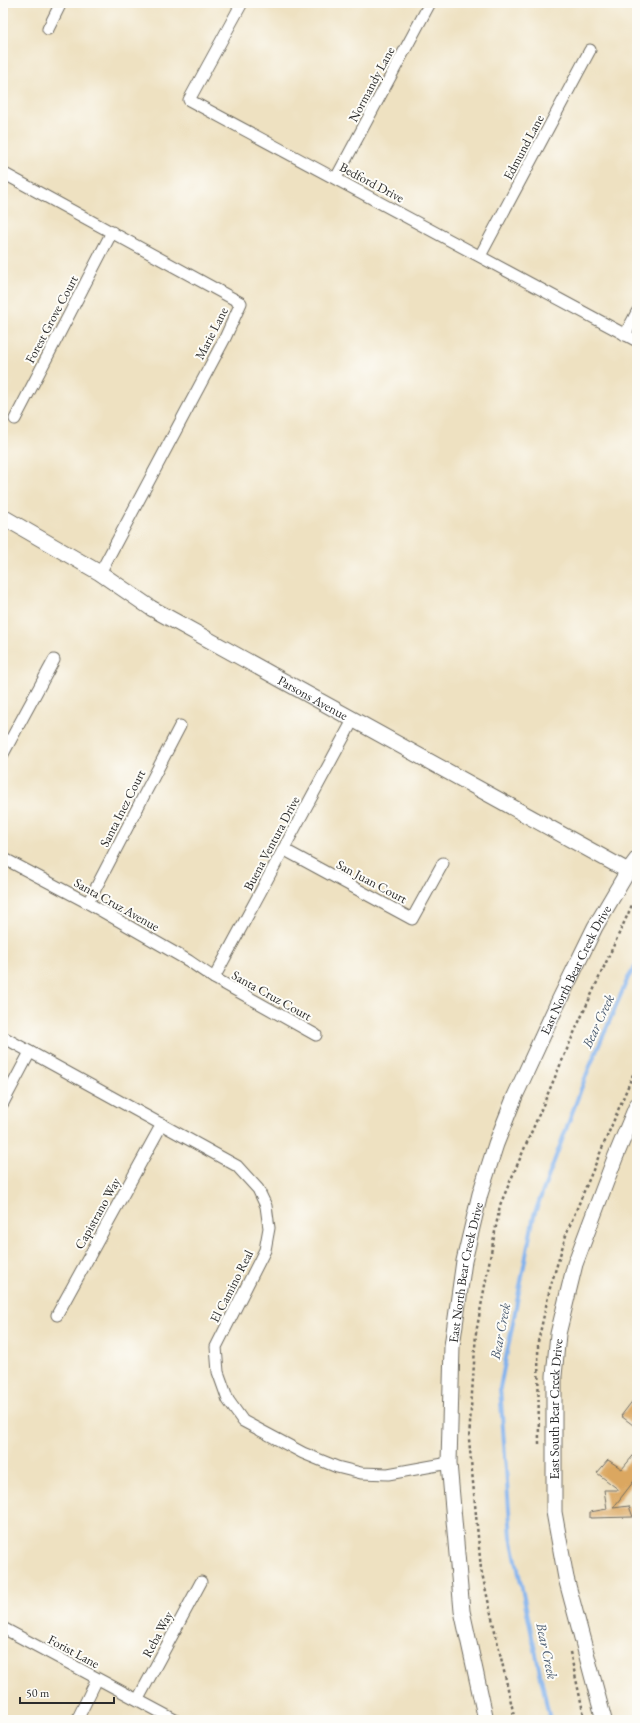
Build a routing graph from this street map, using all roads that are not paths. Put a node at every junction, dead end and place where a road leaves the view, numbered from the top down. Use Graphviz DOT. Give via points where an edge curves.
graph roads {
  1 [pos="60,3"];
  2 [pos="242,3"];
  3 [pos="430,3"];
  4 [pos="48,29"];
  5 [pos="590,50"];
  6 [pos="3,173"];
  7 [pos="336,178"];
  8 [pos="112,232"];
  9 [pos="480,256"];
  10 [pos="637,312"];
  11 [pos="625,335"];
  12 [pos="637,342"];
  13 [pos="15,419"];
  14 [pos="3,517"];
  15 [pos="100,573"];
  16 [pos="54,660"];
  17 [pos="353,720"];
  18 [pos="180,726"];
  19 [pos="3,754"];
  20 [pos="283,849"];
  21 [pos="3,858"];
  22 [pos="443,863"];
  23 [pos="633,865"];
  24 [pos="88,903"];
  25 [pos="214,978"];
  26 [pos="316,1035"];
  27 [pos="3,1038"];
  28 [pos="30,1052"];
  29 [pos="3,1103"];
  30 [pos="637,1105"];
  31 [pos="162,1124"];
  32 [pos="57,1314"];
  33 [pos="449,1463"];
  34 [pos="201,1582"];
  35 [pos="3,1628"];
  36 [pos="97,1679"];
  37 [pos="138,1699"];
  38 [pos="77,1720"];
  39 [pos="175,1720"];
  40 [pos="486,1720"];
  41 [pos="604,1720"];
  1 -- 4 [label="street"];
  2 -- 7 [label="street, Bedford Drive" via="189,100"];
  3 -- 7 [label="street, Normandy Lane"];
  5 -- 9 [label="street, Edmund Lane"];
  6 -- 8 [label="street, Marie Lane"];
  7 -- 9 [label="street, Bedford Drive"];
  8 -- 13 [label="street, Forest Grove Court"];
  8 -- 15 [label="street, Marie Lane" via="241,303 225,338"];
  9 -- 11 [label="street, Bedford Drive"];
  10 -- 11 [label="street"];
  11 -- 12 [label="street, Bedford Drive"];
  14 -- 15 [label="street, Parsons Avenue"];
  15 -- 17 [label="street, Parsons Avenue" via="151,608"];
  16 -- 19 [label="street"];
  17 -- 20 [label="street, Buena Ventura Drive"];
  17 -- 23 [label="street, Parsons Avenue"];
  18 -- 24 [label="street, Santa Inez Court"];
  20 -- 22 [label="street, San Juan Court" via="412,919"];
  20 -- 25 [label="street, Buena Ventura Drive"];
  21 -- 24 [label="street, Santa Cruz Avenue"];
  23 -- 33 [label="street, East North Bear Creek Drive" via="595,928 556,1007 515,1096 480,1194 464,1261 452,1346"];
  24 -- 25 [label="street, Santa Cruz Avenue"];
  25 -- 26 [label="street, Santa Cruz Court"];
  27 -- 28 [label="street, El Camino Real"];
  28 -- 29 [label="street"];
  28 -- 31 [label="street, El Camino Real"];
  30 -- 41 [label="street, East South Bear Creek Drive" via="576,1264 558,1334 554,1376 554,1512 566,1578"];
  31 -- 32 [label="street, Capistrano Way"];
  31 -- 33 [label="street, El Camino Real" via="237,1166 258,1189 266,1206 269,1228 265,1250 216,1347 218,1372 228,1400 243,1421 302,1453 337,1467 361,1473 388,1474"];
  33 -- 40 [label="street, East North Bear Creek Drive" via="462,1611"];
  34 -- 37 [label="street, Reba Way"];
  35 -- 36 [label="street, Forist Lane"];
  36 -- 37 [label="street, Forist Lane"];
  36 -- 38 [label="street"];
  37 -- 39 [label="street, Forist Lane"];
}
